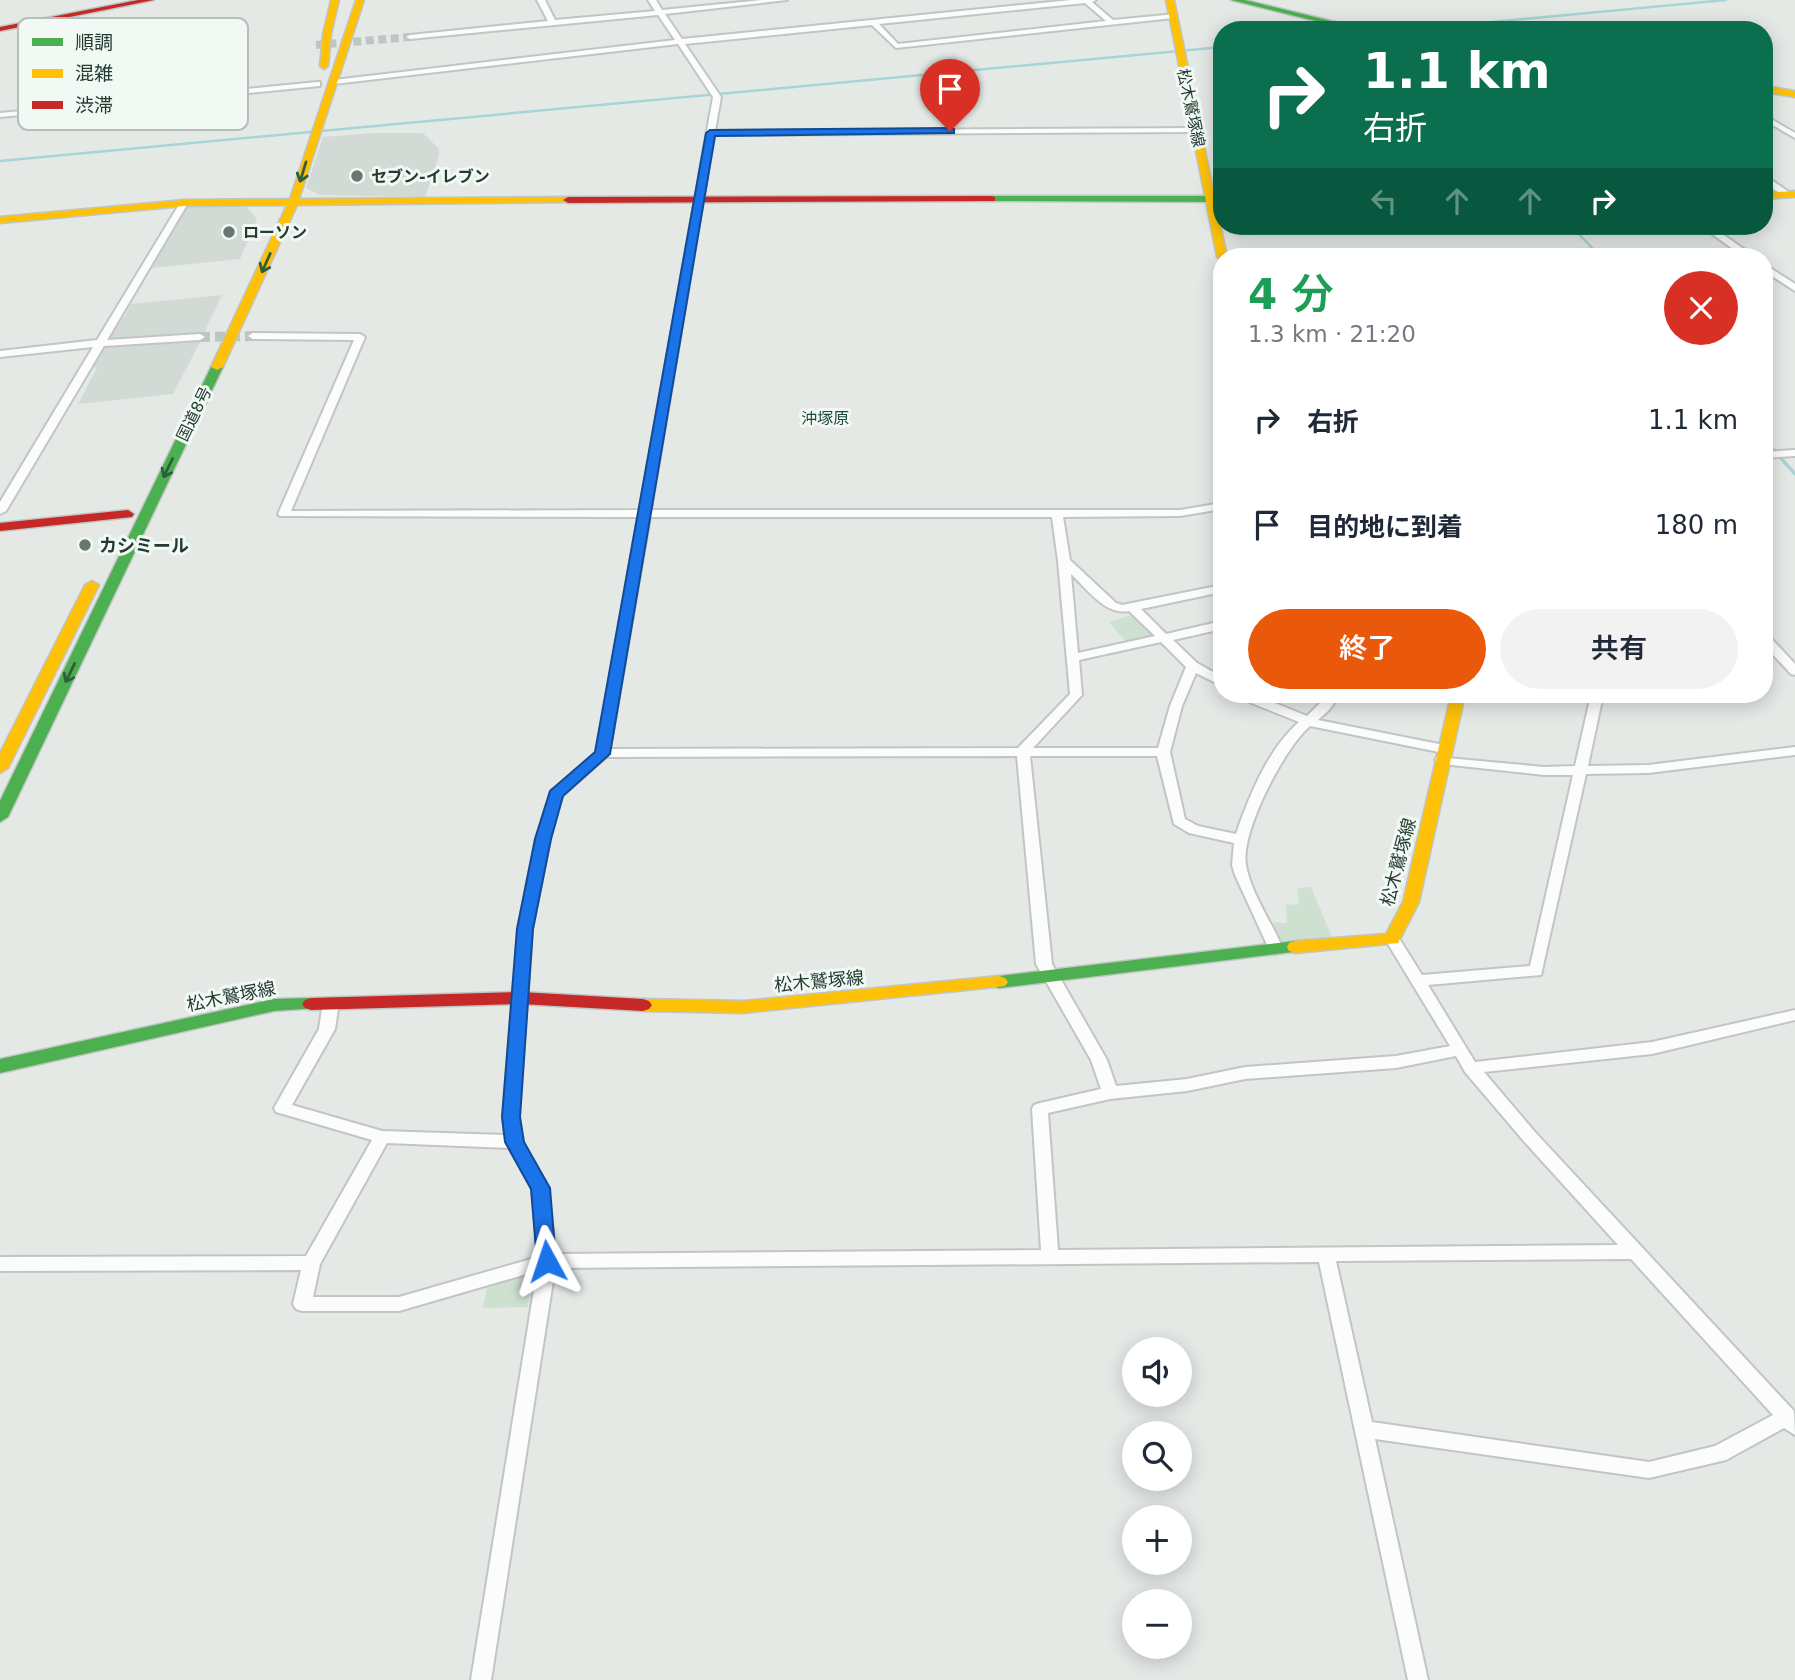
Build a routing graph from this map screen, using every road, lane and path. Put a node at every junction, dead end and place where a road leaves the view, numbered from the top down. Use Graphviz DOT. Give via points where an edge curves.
graph roads {
  1 [pos="150,0"];
  2 [pos="335,0"];
  3 [pos="347,0"];
  4 [pos="360,0"];
  5 [pos="370,0"];
  6 [pos="541,0"];
  7 [pos="652,0"];
  8 [pos="783,0"];
  9 [pos="1085,0"];
  10 [pos="1092,0"];
  11 [pos="1235,0"];
  12 [pos="1172,8"];
  13 [pos="661,12"];
  14 [pos="50,18"];
  15 [pos="1325,21"];
  16 [pos="553,23"];
  17 [pos="874,23"];
  18 [pos="1112,23"];
  19 [pos="18,24"];
  20 [pos="0,27"];
  21 [pos="410,37"];
  22 [pos="680,42"];
  23 [pos="341,56"];
  24 [pos="324,66"];
  25 [pos="334,82"];
  26 [pos="317,84"];
  27 [pos="1773,90"];
  28 [pos="248,91"];
  29 [pos="1795,94"];
  30 [pos="18,114"];
  31 [pos="0,116"];
  32 [pos="314,117"];
  33 [pos="1773,123"];
  34 [pos="1196,130"];
  35 [pos="710,133"];
  36 [pos="1795,136"];
  37 [pos="1773,183"];
  38 [pos="1213,189"];
  39 [pos="1792,194"];
  40 [pos="1773,195"];
  41 [pos="1213,199"];
  42 [pos="699,200"];
  43 [pos="286,201"];
  44 [pos="184,203"];
  45 [pos="0,220"];
  46 [pos="1718,235"];
  47 [pos="1737,248"];
  48 [pos="1773,273"];
  49 [pos="1795,288"];
  50 [pos="253,336"];
  51 [pos="99,343"];
  52 [pos="203,344"];
  53 [pos="0,354"];
  54 [pos="170,426"];
  55 [pos="1795,453"];
  56 [pos="1773,454"];
  57 [pos="1213,508"];
  58 [pos="1205,510"];
  59 [pos="0,511"];
  60 [pos="643,513"];
  61 [pos="1057,513"];
  62 [pos="1213,514"];
  63 [pos="0,527"];
  64 [pos="1064,561"];
  65 [pos="98,575"];
  66 [pos="1213,590"];
  67 [pos="1132,607"];
  68 [pos="1213,627"];
  69 [pos="1164,639"];
  70 [pos="1773,648"];
  71 [pos="1072,658"];
  72 [pos="1193,666"];
  73 [pos="1795,671"];
  74 [pos="1213,677"];
  75 [pos="1264,703"];
  76 [pos="1329,703"];
  77 [pos="1456,703"];
  78 [pos="1595,703"];
  79 [pos="1310,721"];
  80 [pos="1023,751"];
  81 [pos="1795,751"];
  82 [pos="1163,752"];
  83 [pos="603,754"];
  84 [pos="1443,755"];
  85 [pos="2,760"];
  86 [pos="1581,771"];
  87 [pos="0,817"];
  88 [pos="1241,840"];
  89 [pos="1392,939"];
  90 [pos="1276,949"];
  91 [pos="1048,975"];
  92 [pos="1418,981"];
  93 [pos="521,998"];
  94 [pos="331,1002"];
  95 [pos="1795,1015"];
  96 [pos="1459,1050"];
  97 [pos="1471,1068"];
  98 [pos="2,1069"];
  99 [pos="1110,1093"];
  100 [pos="382,1137"];
  101 [pos="514,1142"];
  102 [pos="1636,1252"];
  103 [pos="1326,1255"];
  104 [pos="1050,1256"];
  105 [pos="547,1261"];
  106 [pos="311,1262"];
  107 [pos="0,1264"];
  108 [pos="1791,1422"];
  109 [pos="1364,1429"];
  110 [pos="481,1680"];
  111 [pos="1418,1680"];
  1 -- 14 [label="main road"];
  2 -- 24 [label="main road"];
  3 -- 24 [label="main road, 国道8号"];
  4 -- 23 [label="main road, 国道8号"];
  5 -- 23 [label="main road"];
  6 -- 16 [label="street"];
  7 -- 13 [label="street"];
  8 -- 13 [label="street"];
  9 -- 10 [label="street"];
  9 -- 17 [label="street"];
  9 -- 18 [label="street"];
  11 -- 15 [label="main road"];
  12 -- 18 [label="street"];
  12 -- 34 [label="main road, 松木鷲塚線"];
  13 -- 16 [label="street"];
  13 -- 22 [label="street"];
  16 -- 21 [label="street"];
  17 -- 18 [label="street" via="896,46"];
  17 -- 22 [label="street"];
  19 -- 20 [label="main road"];
  22 -- 25 [label="street"];
  22 -- 35 [label="street" via="714,93"];
  23 -- 25 [label="main road, 国道8号"];
  24 -- 26 [label="main road, 国道8号"];
  25 -- 32 [label="main road, 国道8号"];
  26 -- 28 [label="street"];
  26 -- 32 [label="main road, 国道8号"];
  27 -- 29 [label="main road"];
  30 -- 31 [label="street"];
  32 -- 43 [label="main road, 国道8号"];
  33 -- 36 [label="street"];
  34 -- 35 [label="street"];
  34 -- 38 [label="main road, 松木鷲塚線"];
  35 -- 42 [label="street"];
  37 -- 39 [label="street"];
  39 -- 40 [label="main road"];
  41 -- 42 [label="main road"];
  42 -- 43 [label="main road"];
  42 -- 60 [label="street"];
  43 -- 44 [label="main road"];
  43 -- 52 [label="main road, 国道8号"];
  43 -- 87 [label="main road, 国道8号, one-way" via="235,330"];
  44 -- 45 [label="main road"];
  44 -- 51 [label="street"];
  46 -- 47 [label="street"];
  48 -- 49 [label="street"];
  50 -- 60 [label="street" via="360,337 284,514"];
  51 -- 52 [label="street"];
  51 -- 53 [label="street"];
  51 -- 59 [label="street"];
  54 -- 63 [label="main road, 国道8号" via="125,520"];
  55 -- 56 [label="street"];
  57 -- 58 [label="street"];
  58 -- 61 [label="street"];
  58 -- 62 [label="street"];
  60 -- 61 [label="street"];
  60 -- 83 [label="street"];
  61 -- 64 [label="street"];
  64 -- 67 [label="street" via="1112,607"];
  64 -- 71 [label="street"];
  65 -- 85 [label="main road"];
  66 -- 67 [label="street"];
  67 -- 69 [label="street"];
  68 -- 69 [label="street"];
  69 -- 71 [label="street"];
  69 -- 72 [label="street"];
  70 -- 73 [label="street"];
  71 -- 80 [label="street" via="1076,695"];
  72 -- 74 [label="street"];
  72 -- 82 [label="street"];
  75 -- 79 [label="street"];
  76 -- 79 [label="street"];
  77 -- 84 [label="main road, 松木鷲塚線"];
  78 -- 86 [label="street"];
  79 -- 84 [label="street"];
  79 -- 88 [label="street" via="1283,748"];
  80 -- 82 [label="street"];
  80 -- 83 [label="street"];
  80 -- 91 [label="street"];
  81 -- 86 [label="street" via="1648,769"];
  82 -- 88 [label="street" via="1180,821 1194,830"];
  83 -- 93 [label="street" via="556,794 525,929"];
  84 -- 86 [label="street" via="1511,769"];
  84 -- 89 [label="main road, 松木鷲塚線" via="1411,902"];
  86 -- 92 [label="street" via="1535,971"];
  88 -- 90 [label="street" via="1238,863"];
  89 -- 90 [label="main road, 松木鷲塚線"];
  89 -- 92 [label="street"];
  90 -- 91 [label="main road, 松木鷲塚線"];
  91 -- 93 [label="main road, 松木鷲塚線" via="743,1007"];
  91 -- 99 [label="street" via="1099,1060"];
  92 -- 96 [label="street"];
  93 -- 94 [label="main road, 松木鷲塚線"];
  93 -- 101 [label="street" via="511,1117"];
  94 -- 98 [label="main road, 松木鷲塚線" via="274,1005"];
  94 -- 100 [label="street" via="327,1029 282,1108"];
  95 -- 97 [label="street" via="1652,1048"];
  96 -- 97 [label="street"];
  96 -- 99 [label="street" via="1395,1062 1245,1073"];
  97 -- 102 [label="street"];
  99 -- 104 [label="street" via="1040,1109"];
  100 -- 101 [label="street"];
  100 -- 106 [label="street"];
  101 -- 105 [label="street" via="540,1188"];
  102 -- 103 [label="street"];
  102 -- 108 [label="street"];
  103 -- 104 [label="street"];
  103 -- 109 [label="street"];
  104 -- 105 [label="street"];
  105 -- 106 [label="street" via="399,1304 302,1304"];
  105 -- 110 [label="street"];
  106 -- 107 [label="street"];
  108 -- 109 [label="street" via="1719,1454 1649,1470"];
  109 -- 111 [label="street"];
}
